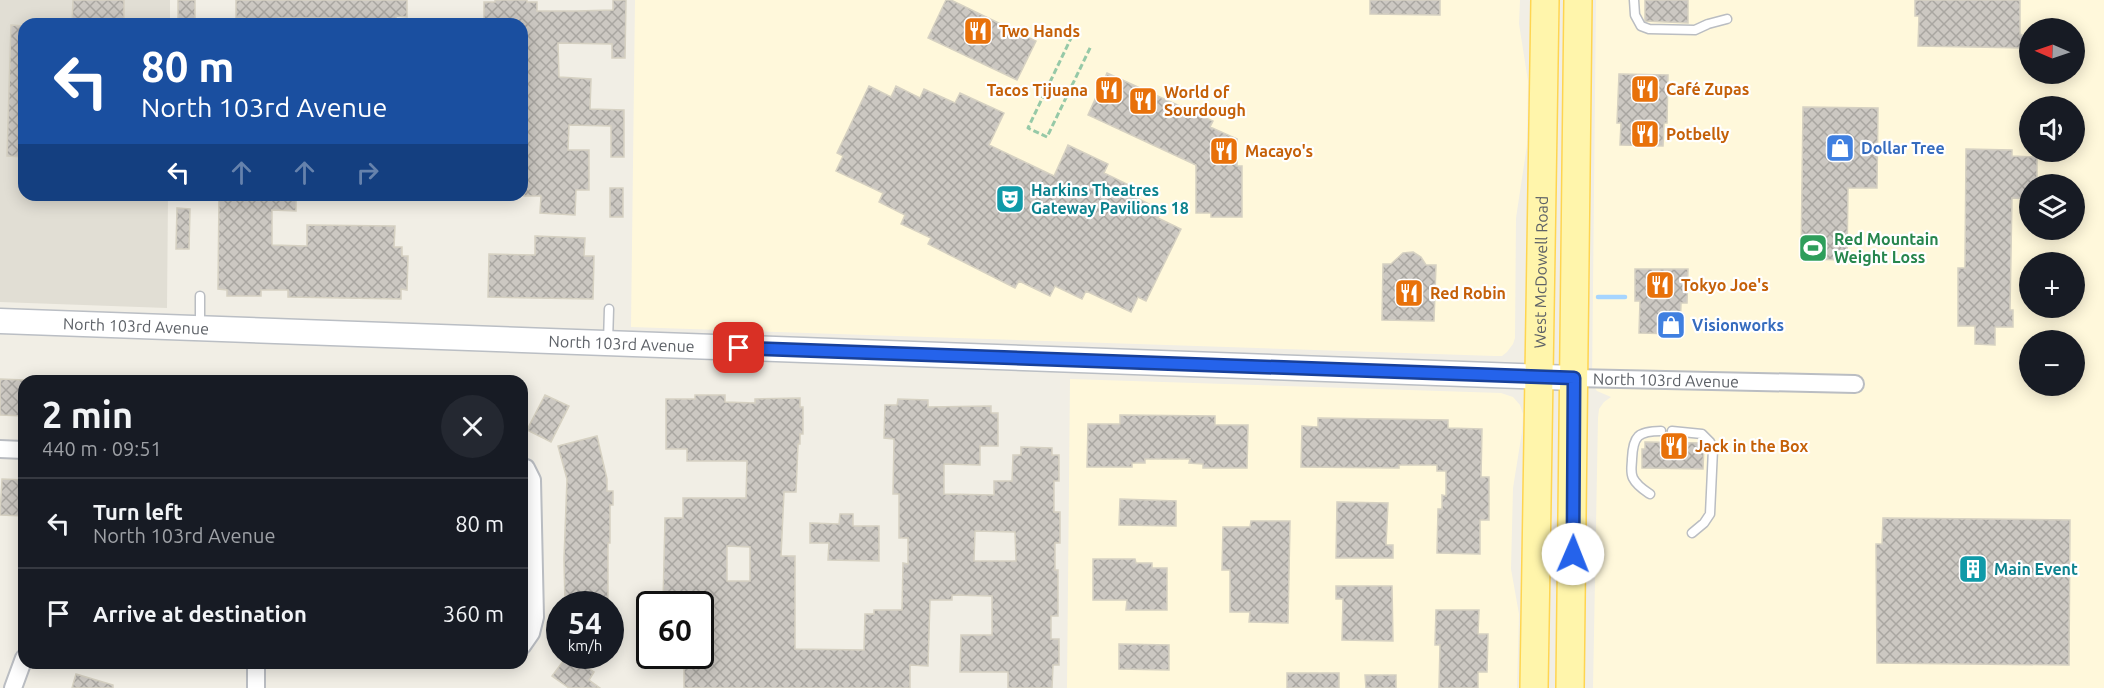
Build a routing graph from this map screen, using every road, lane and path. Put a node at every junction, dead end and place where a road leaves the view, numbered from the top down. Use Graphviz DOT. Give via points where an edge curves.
graph roads {
  1 [pos="1545,0"];
  2 [pos="1560,0"];
  3 [pos="1578,0"];
  4 [pos="1634,0"];
  5 [pos="1727,19"];
  6 [pos="1071,36"];
  7 [pos="1091,46"];
  8 [pos="1577,50"];
  9 [pos="1544,54"];
  10 [pos="1576,216"];
  11 [pos="200,296"];
  12 [pos="609,309"];
  13 [pos="0,321"];
  14 [pos="200,328"];
  15 [pos="608,343"];
  16 [pos="1540,377"];
  17 [pos="1574,378"];
  18 [pos="1855,384"];
  19 [pos="1661,431"];
  20 [pos="1672,431"];
  21 [pos="0,449"];
  22 [pos="18,450"];
  23 [pos="528,474"];
  24 [pos="1650,494"];
  25 [pos="1692,533"];
  26 [pos="528,638"];
  27 [pos="20,669"];
  28 [pos="256,669"];
  29 [pos="13,688"];
  30 [pos="256,688"];
  31 [pos="1534,688"];
  32 [pos="1570,688"];
  1 -- 9 [label="main road, West McDowell Road"];
  2 -- 8 [label="main road" via="1559,26 1567,42"];
  3 -- 8 [label="main road, West McDowell Road"];
  4 -- 5 [label="lane" via="1635,15 1641,26 1649,29 1695,30"];
  6 -- 7 [label="path" via="1028,128 1047,137"];
  8 -- 10 [label="main road, West McDowell Road"];
  9 -- 10 [label="main road" via="1555,59 1561,76 1560,152"];
  9 -- 16 [label="main road, West McDowell Road"];
  10 -- 17 [label="main road, West McDowell Road"];
  11 -- 14 [label="lane"];
  12 -- 15 [label="lane"];
  13 -- 14 [label="street, North 103rd Avenue"];
  14 -- 15 [label="street, North 103rd Avenue"];
  15 -- 16 [label="street, North 103rd Avenue"];
  16 -- 17 [label="street, North 103rd Avenue"];
  16 -- 31 [label="main road, West McDowell Road"];
  17 -- 18 [label="street, North 103rd Avenue"];
  17 -- 32 [label="main road, West McDowell Road"];
  19 -- 24 [label="lane" via="1643,432 1633,446 1632,474"];
  20 -- 25 [label="lane" via="1702,434 1713,449 1710,514"];
  21 -- 22 [label="street"];
  23 -- 26 [label="street" via="532,480 535,617"];
  27 -- 29 [label="street"];
  28 -- 30 [label="street"];
}
